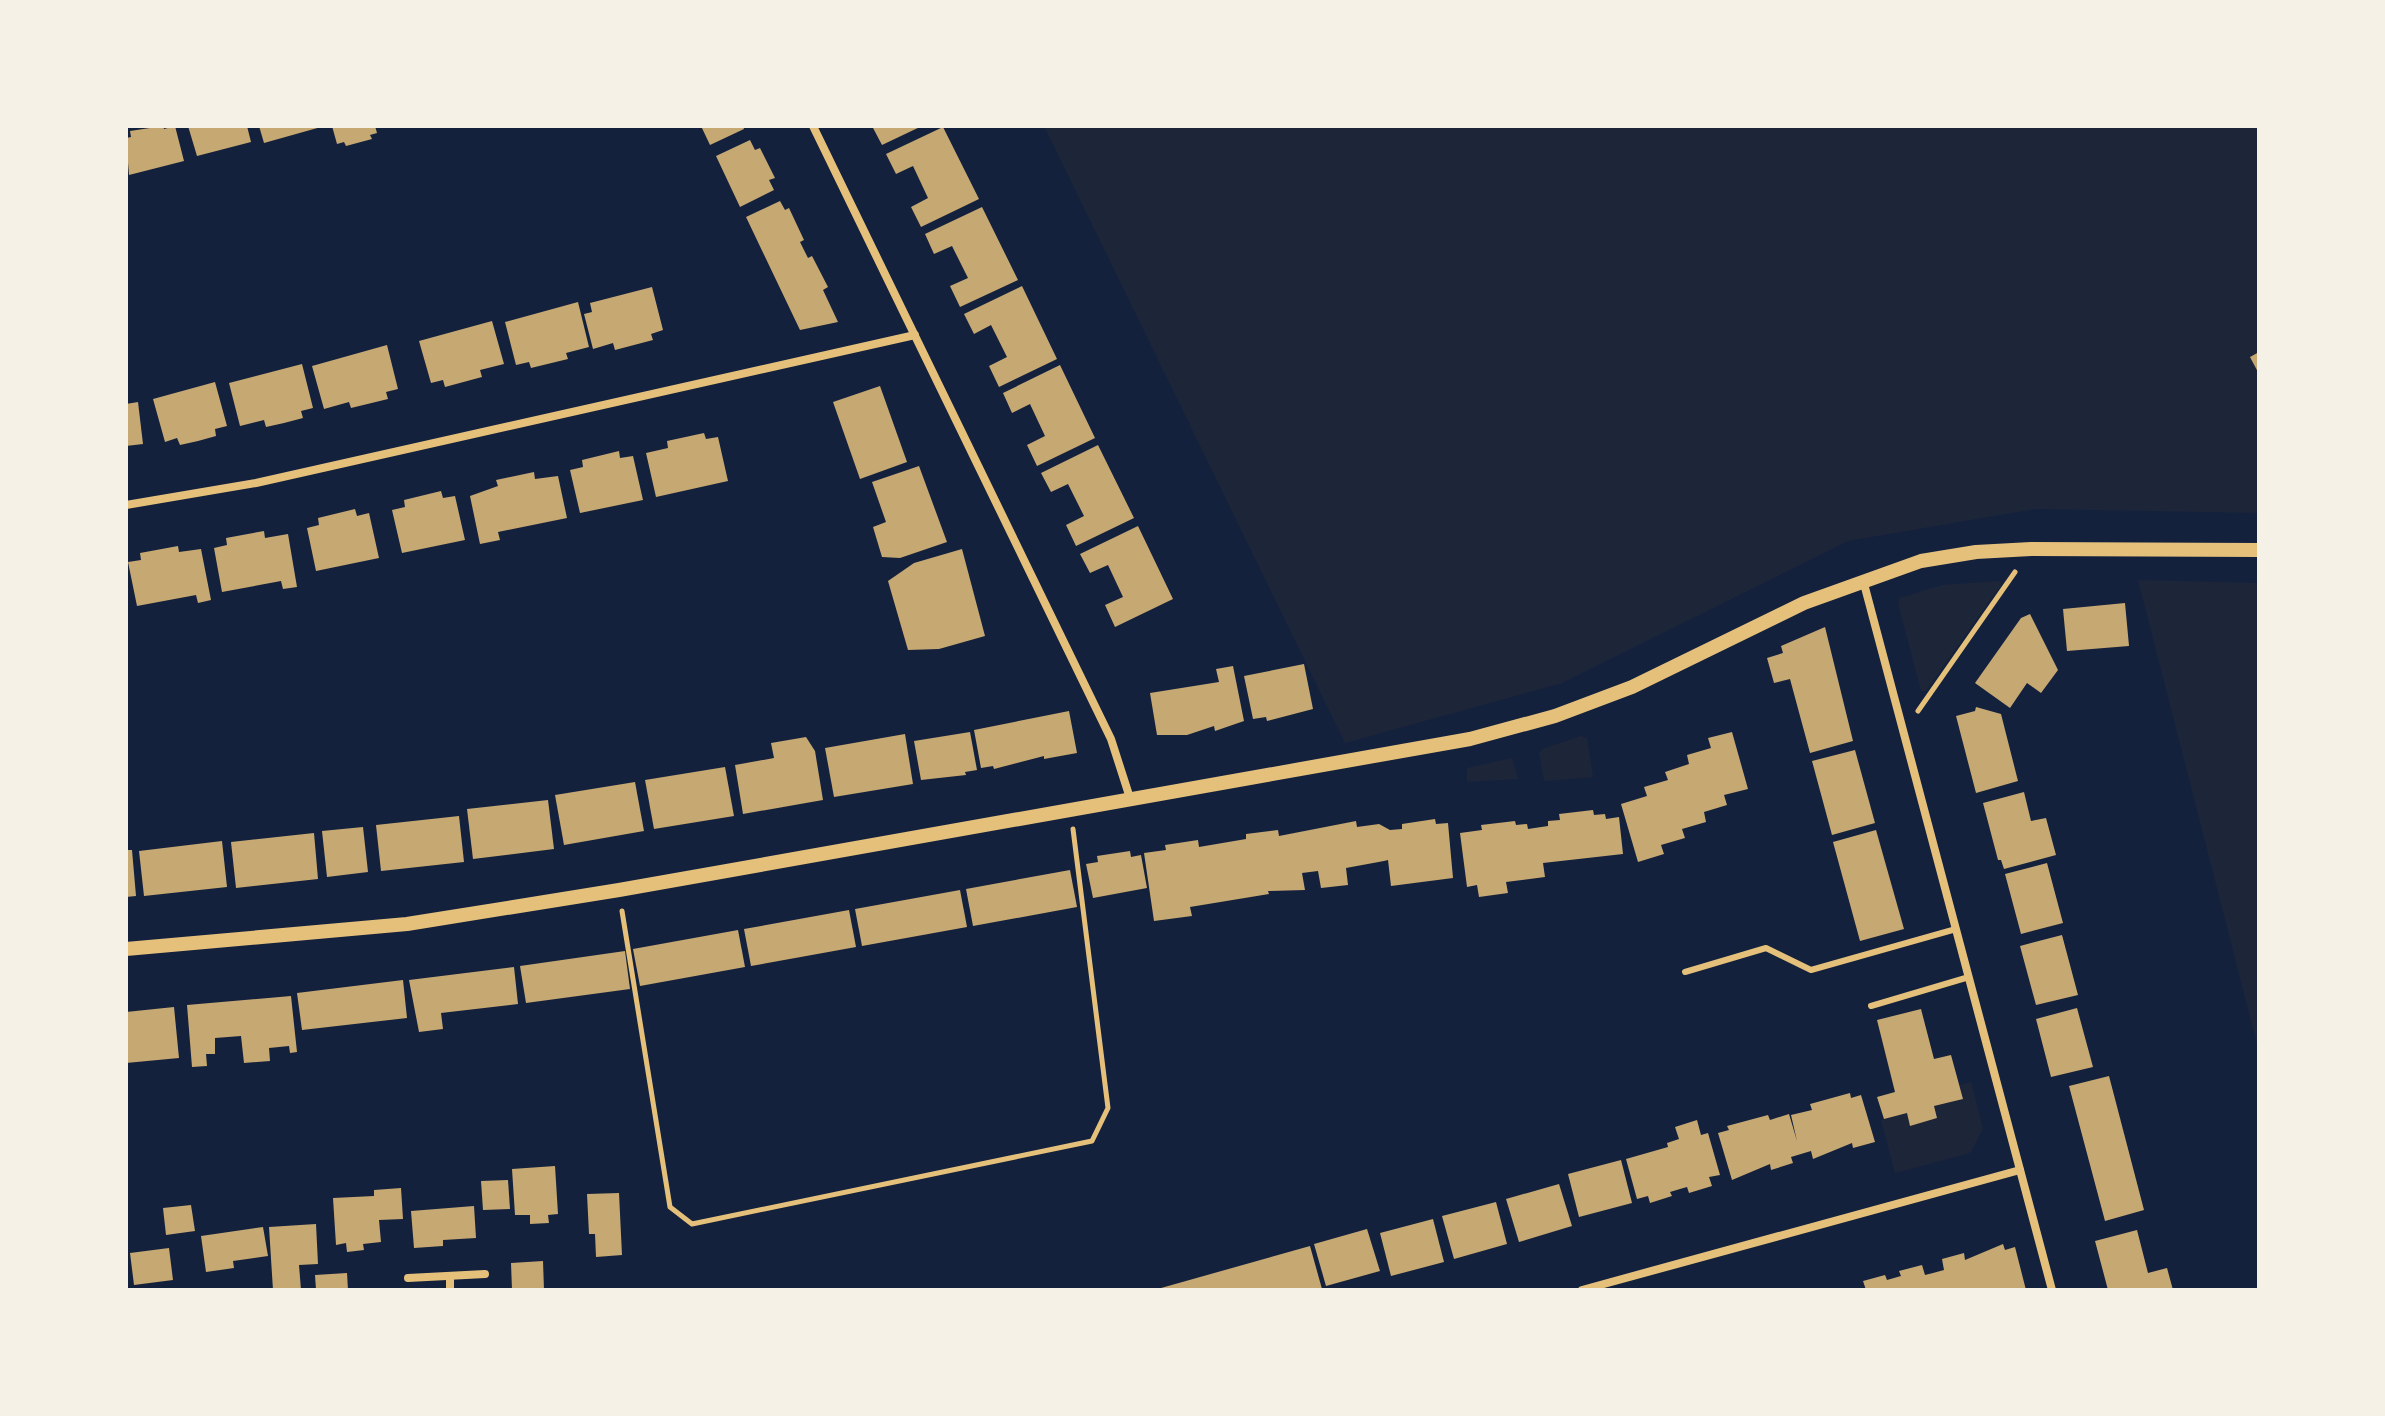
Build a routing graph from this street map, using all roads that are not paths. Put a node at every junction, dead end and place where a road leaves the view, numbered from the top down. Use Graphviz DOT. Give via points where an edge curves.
graph roads {
  1 [pos="813,126"];
  2 [pos="915,335"];
  3 [pos="126,505"];
  4 [pos="2259,550"];
  5 [pos="1863,580"];
  6 [pos="1130,798"];
  7 [pos="1956,929"];
  8 [pos="126,949"];
  9 [pos="1685,972"];
  10 [pos="1969,977"];
  11 [pos="1871,1006"];
  12 [pos="2020,1170"];
  13 [pos="485,1274"];
  14 [pos="450,1276"];
  15 [pos="408,1278"];
  16 [pos="450,1290"];
  17 [pos="1582,1290"];
  18 [pos="2052,1290"];
  1 -- 2 [label="street"];
  2 -- 3 [label="street" via="256,483"];
  2 -- 6 [label="street" via="1111,739"];
  4 -- 5 [label="street" via="1976,552 1921,561"];
  5 -- 6 [label="street" via="1632,687 1555,716 1470,739"];
  5 -- 7 [label="street"];
  6 -- 8 [label="street" via="407,924"];
  7 -- 9 [label="lane" via="1811,970 1766,948"];
  7 -- 10 [label="street"];
  10 -- 11 [label="lane"];
  10 -- 12 [label="street"];
  12 -- 17 [label="street"];
  12 -- 18 [label="street"];
  13 -- 14 [label="street"];
  14 -- 15 [label="street"];
  14 -- 16 [label="street"];
}
